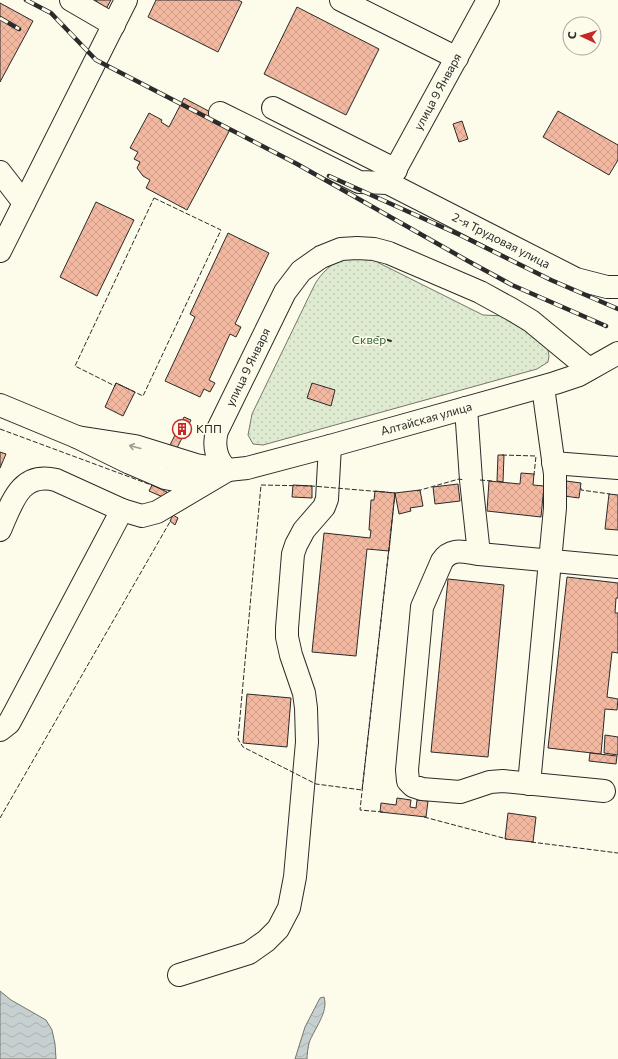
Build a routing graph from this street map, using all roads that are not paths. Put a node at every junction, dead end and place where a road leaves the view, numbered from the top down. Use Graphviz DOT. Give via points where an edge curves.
graph roads {
  1 [pos="71,0"];
  2 [pos="126,0"];
  3 [pos="341,0"];
  4 [pos="488,0"];
  5 [pos="114,24"];
  6 [pos="457,58"];
  7 [pos="273,108"];
  8 [pos="220,113"];
  9 [pos="0,172"];
  10 [pos="392,176"];
  11 [pos="24,203"];
  12 [pos="0,251"];
  13 [pos="618,287"];
  14 [pos="615,358"];
  15 [pos="589,369"];
  16 [pos="543,387"];
  17 [pos="0,405"];
  18 [pos="466,408"];
  19 [pos="330,446"];
  20 [pos="553,463"];
  21 [pos="618,468"];
  22 [pos="228,470"];
  23 [pos="122,510"];
  24 [pos="0,530"];
  25 [pos="479,554"];
  26 [pos="550,560"];
  27 [pos="618,567"];
  28 [pos="0,730"];
  29 [pos="529,784"];
  30 [pos="604,791"];
  31 [pos="179,975"];
  1 -- 5 [label="street"];
  2 -- 5 [label="street"];
  3 -- 6 [label="street"];
  4 -- 6 [label="street, улица 9 Января"];
  5 -- 11 [label="street"];
  6 -- 10 [label="street, улица 9 Января"];
  7 -- 10 [label="street, 2-я Трудовая улица"];
  8 -- 10 [label="street" via="359,182"];
  9 -- 11 [label="street"];
  10 -- 13 [label="street, 2-я Трудовая улица" via="576,279 607,287"];
  11 -- 12 [label="street"];
  14 -- 15 [label="street, Алтайская улица"];
  15 -- 16 [label="street, Алтайская улица"];
  15 -- 22 [label="street, улица 9 Января" via="531,321 480,292 389,253 363,248 341,249 322,257 301,271 285,292 217,431 217,455 221,464"];
  16 -- 18 [label="street, Алтайская улица"];
  16 -- 20 [label="street"];
  17 -- 22 [label="street" via="77,436 130,463 178,482 194,481"];
  18 -- 19 [label="street, Алтайская улица"];
  18 -- 25 [label="street"];
  19 -- 22 [label="street, Алтайская улица" via="274,462"];
  19 -- 31 [label="street" via="327,500 299,538 293,554 287,637 304,693 307,742 295,877 289,908 278,929 266,942 249,953"];
  20 -- 21 [label="street"];
  20 -- 26 [label="street" via="555,508"];
  22 -- 23 [label="street" via="150,515 142,516"];
  23 -- 24 [label="street" via="56,480 39,478 31,480 17,493"];
  23 -- 28 [label="street" via="9,723"];
  25 -- 26 [label="street"];
  25 -- 29 [label="street" via="452,552 446,556 422,607 408,781 422,789 449,792 460,792 490,782"];
  26 -- 27 [label="street"];
  26 -- 29 [label="street"];
  29 -- 30 [label="street"];
}
